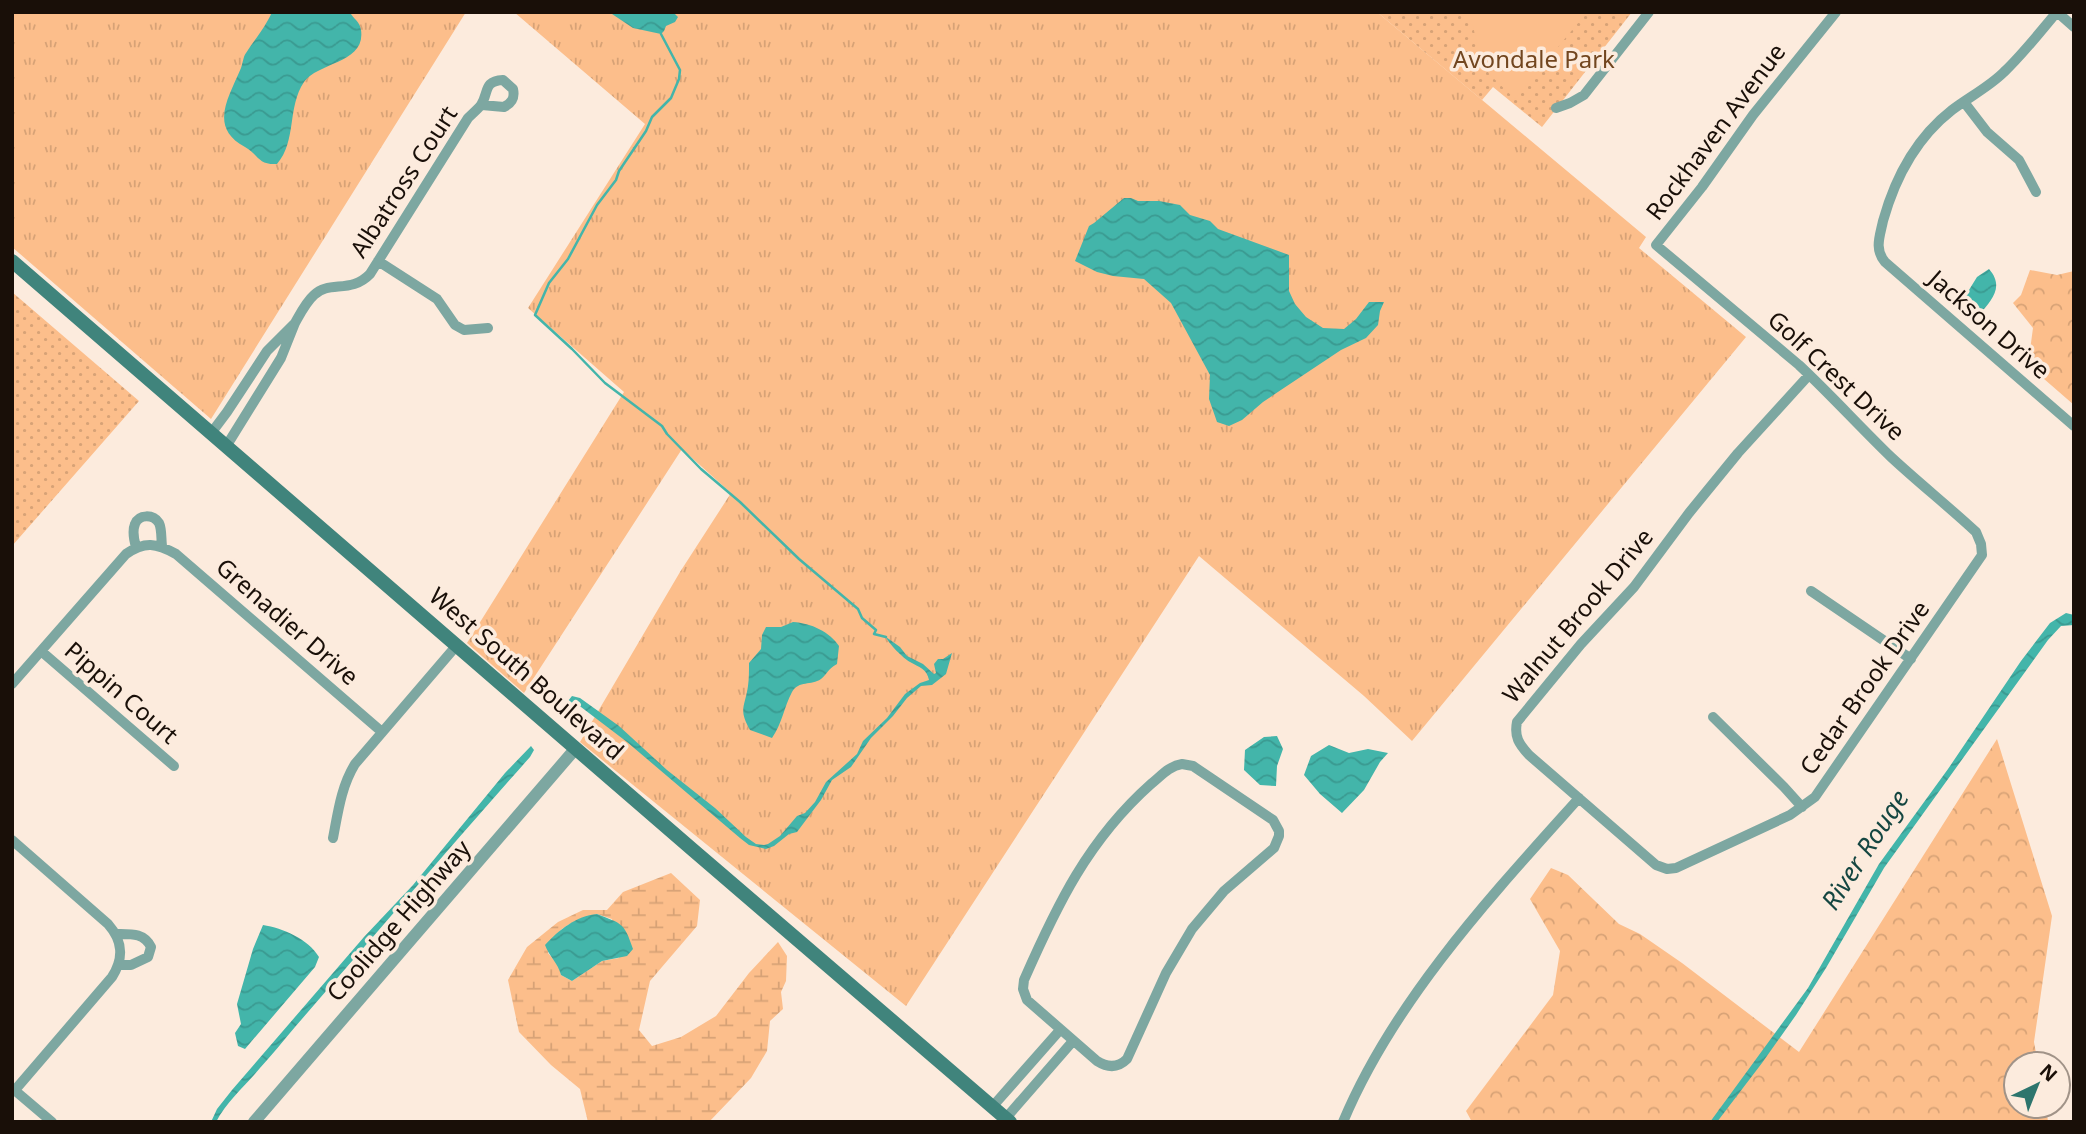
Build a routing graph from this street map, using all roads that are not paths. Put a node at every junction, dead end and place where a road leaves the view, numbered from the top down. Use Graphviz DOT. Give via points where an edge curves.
graph roads {
  1 [pos="1649,12"];
  2 [pos="1836,12"];
  3 [pos="2057,12"];
  4 [pos="2074,27"];
  5 [pos="1964,102"];
  6 [pos="482,105"];
  7 [pos="1556,108"];
  8 [pos="2036,192"];
  9 [pos="1656,245"];
  10 [pos="12,261"];
  11 [pos="378,261"];
  12 [pos="295,323"];
  13 [pos="488,328"];
  14 [pos="1810,375"];
  15 [pos="2074,426"];
  16 [pos="212,432"];
  17 [pos="227,445"];
  18 [pos="1982,544"];
  19 [pos="142,546"];
  20 [pos="162,546"];
  21 [pos="1811,591"];
  22 [pos="457,645"];
  23 [pos="41,651"];
  24 [pos="1911,659"];
  25 [pos="12,684"];
  26 [pos="1713,717"];
  27 [pos="382,732"];
  28 [pos="576,748"];
  29 [pos="174,766"];
  30 [pos="1579,798"];
  31 [pos="1802,807"];
  32 [pos="333,838"];
  33 [pos="12,840"];
  34 [pos="117,934"];
  35 [pos="120,965"];
  36 [pos="1060,1030"];
  37 [pos="1073,1041"];
  38 [pos="14,1089"];
  39 [pos="993,1106"];
  40 [pos="1008,1120"];
  41 [pos="52,1122"];
  42 [pos="254,1122"];
  43 [pos="1343,1122"];
  1 -- 7 [label="street" via="1584,95"];
  2 -- 9 [label="street, Rockhaven Avenue"];
  3 -- 4 [label="street"];
  3 -- 5 [label="street" via="2003,74"];
  5 -- 8 [label="street" via="1987,132 2019,160"];
  5 -- 15 [label="street, Jackson Drive" via="1926,135 1902,170 1885,217 1879,253"];
  6 -- 11 [label="street, Albatross Court" via="468,118"];
  9 -- 14 [label="street, Golf Crest Drive"];
  10 -- 16 [label="main road, West South Boulevard"];
  11 -- 12 [label="street, Albatross Court" via="358,284 314,294"];
  11 -- 13 [label="street" via="431,294 455,325 464,330"];
  12 -- 16 [label="street, Albatross Court" via="268,351"];
  12 -- 17 [label="street, Albatross Court" via="281,358"];
  14 -- 18 [label="street, Golf Crest Drive" via="1897,463 1976,532"];
  14 -- 30 [label="street, Walnut Brook Drive" via="1738,453 1634,587 1517,722 1519,743"];
  16 -- 17 [label="main road, West South Boulevard"];
  17 -- 22 [label="main road, West South Boulevard"];
  18 -- 24 [label="street, Cedar Brook Drive" via="1979,561"];
  19 -- 20 [label="street"];
  19 -- 20 [label="street" via="134,536 134,525 146,516 158,522"];
  19 -- 23 [label="street" via="126,554"];
  20 -- 27 [label="street, Grenadier Drive"];
  21 -- 24 [label="street"];
  22 -- 27 [label="street"];
  22 -- 28 [label="main road, West South Boulevard"];
  23 -- 25 [label="street"];
  23 -- 29 [label="street, Pippin Court"];
  24 -- 31 [label="street, Cedar Brook Drive" via="1827,781"];
  26 -- 31 [label="street"];
  27 -- 32 [label="street" via="346,779"];
  28 -- 39 [label="main road, West South Boulevard"];
  28 -- 42 [label="street, Coolidge Highway"];
  30 -- 31 [label="street, Cedar Brook Drive" via="1656,865 1667,869 1676,869"];
  30 -- 43 [label="street" via="1430,974 1370,1068"];
  33 -- 34 [label="street"];
  34 -- 35 [label="street"];
  34 -- 35 [label="street" via="138,935 151,947 140,962"];
  35 -- 38 [label="street"];
  36 -- 37 [label="street"];
  36 -- 37 [label="street" via="1027,1000 1024,980 1078,869 1130,804 1170,768 1188,764 1273,820 1279,831 1274,848 1224,891 1192,929 1170,965 1127,1059 1117,1066 1103,1065"];
  36 -- 39 [label="street"];
  37 -- 40 [label="street"];
  38 -- 41 [label="street"];
  39 -- 40 [label="main road, West South Boulevard"];
}
